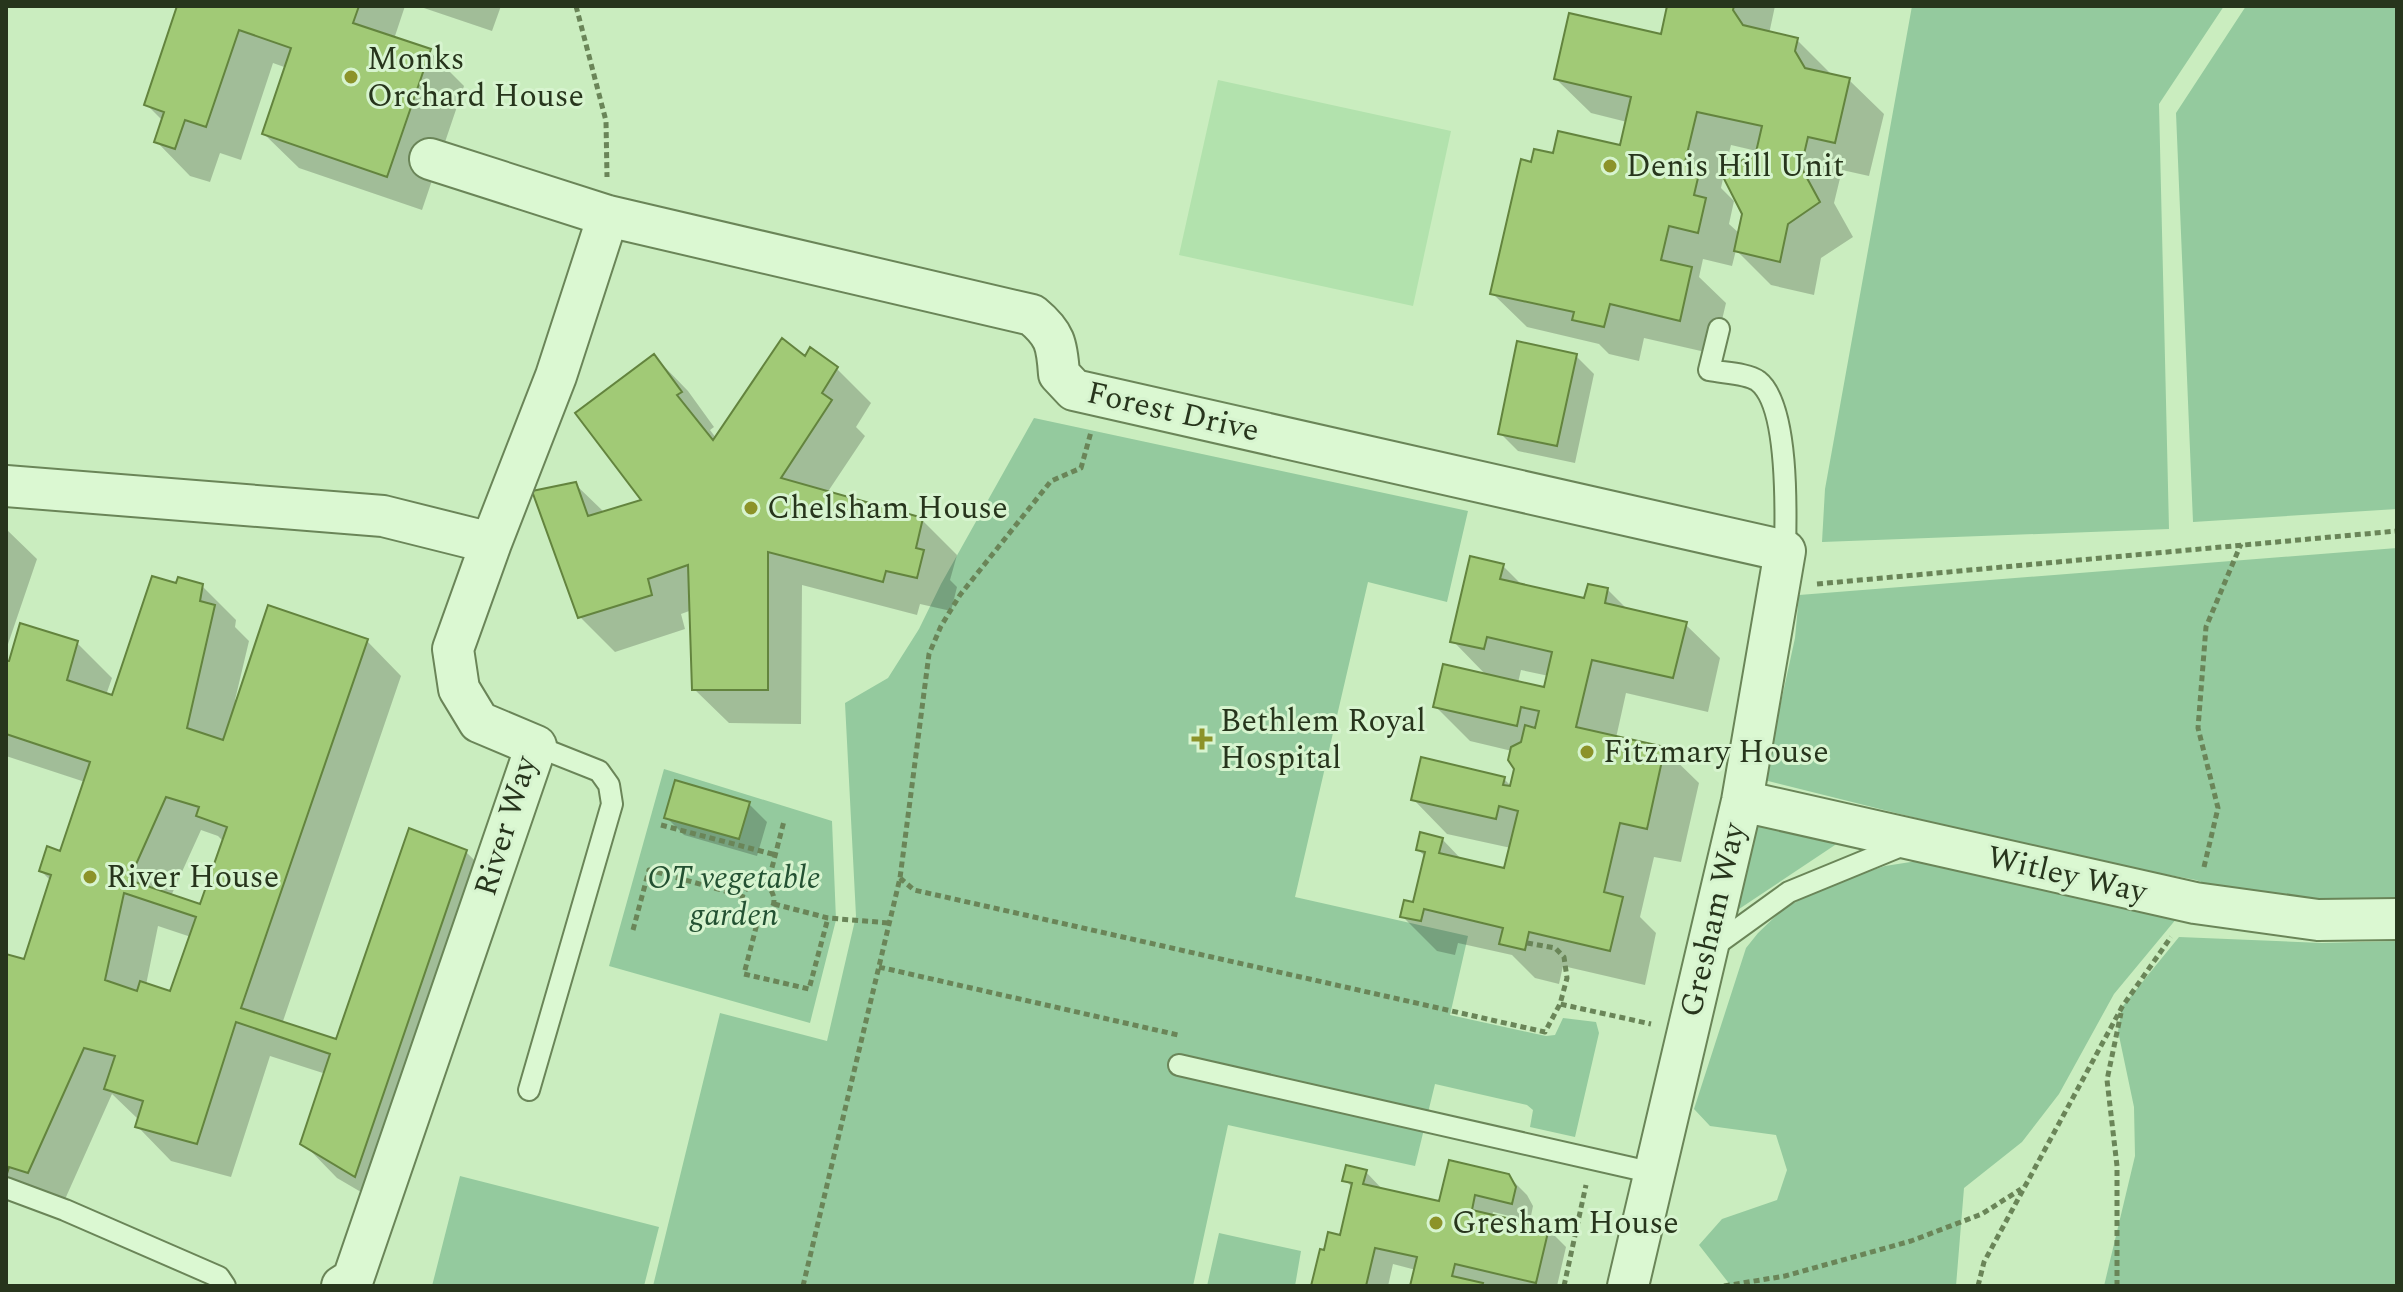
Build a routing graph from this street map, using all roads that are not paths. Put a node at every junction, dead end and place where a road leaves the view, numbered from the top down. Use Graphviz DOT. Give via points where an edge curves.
graph roads {
  1 [pos="430,159"];
  2 [pos="608,216"];
  3 [pos="1719,329"];
  4 [pos="6,486"];
  5 [pos="491,543"];
  6 [pos="1783,569"];
  7 [pos="536,746"];
  8 [pos="1742,801"];
  9 [pos="1914,840"];
  10 [pos="2397,919"];
  11 [pos="1706,951"];
  12 [pos="1179,1065"];
  13 [pos="529,1090"];
  14 [pos="1654,1173"];
  15 [pos="6,1188"];
  16 [pos="225,1286"];
  17 [pos="342,1286"];
  18 [pos="1628,1286"];
  1 -- 2 [label="street, Forest Drive"];
  2 -- 5 [label="street, River Way" via="556,376"];
  2 -- 6 [label="street, Forest Drive" via="1032,315 1050,330 1059,374 1074,390"];
  3 -- 6 [label="lane" via="1709,370 1756,379 1777,418 1786,484"];
  4 -- 5 [label="street" via="383,516"];
  5 -- 7 [label="street, River Way" via="453,649 459,689 479,722"];
  6 -- 8 [label="street, Gresham Way"];
  7 -- 13 [label="lane" via="599,771 609,785 612,804"];
  7 -- 17 [label="street, River Way" via="353,1279"];
  8 -- 9 [label="street, Witley Way"];
  8 -- 11 [label="street, Gresham Way"];
  9 -- 10 [label="street, Witley Way" via="2195,903 2318,920"];
  9 -- 11 [label="lane" via="1789,892"];
  11 -- 14 [label="street, Gresham Way"];
  12 -- 14 [label="lane"];
  14 -- 18 [label="street, Gresham Way"];
  15 -- 16 [label="lane" via="219,1277"];
}
